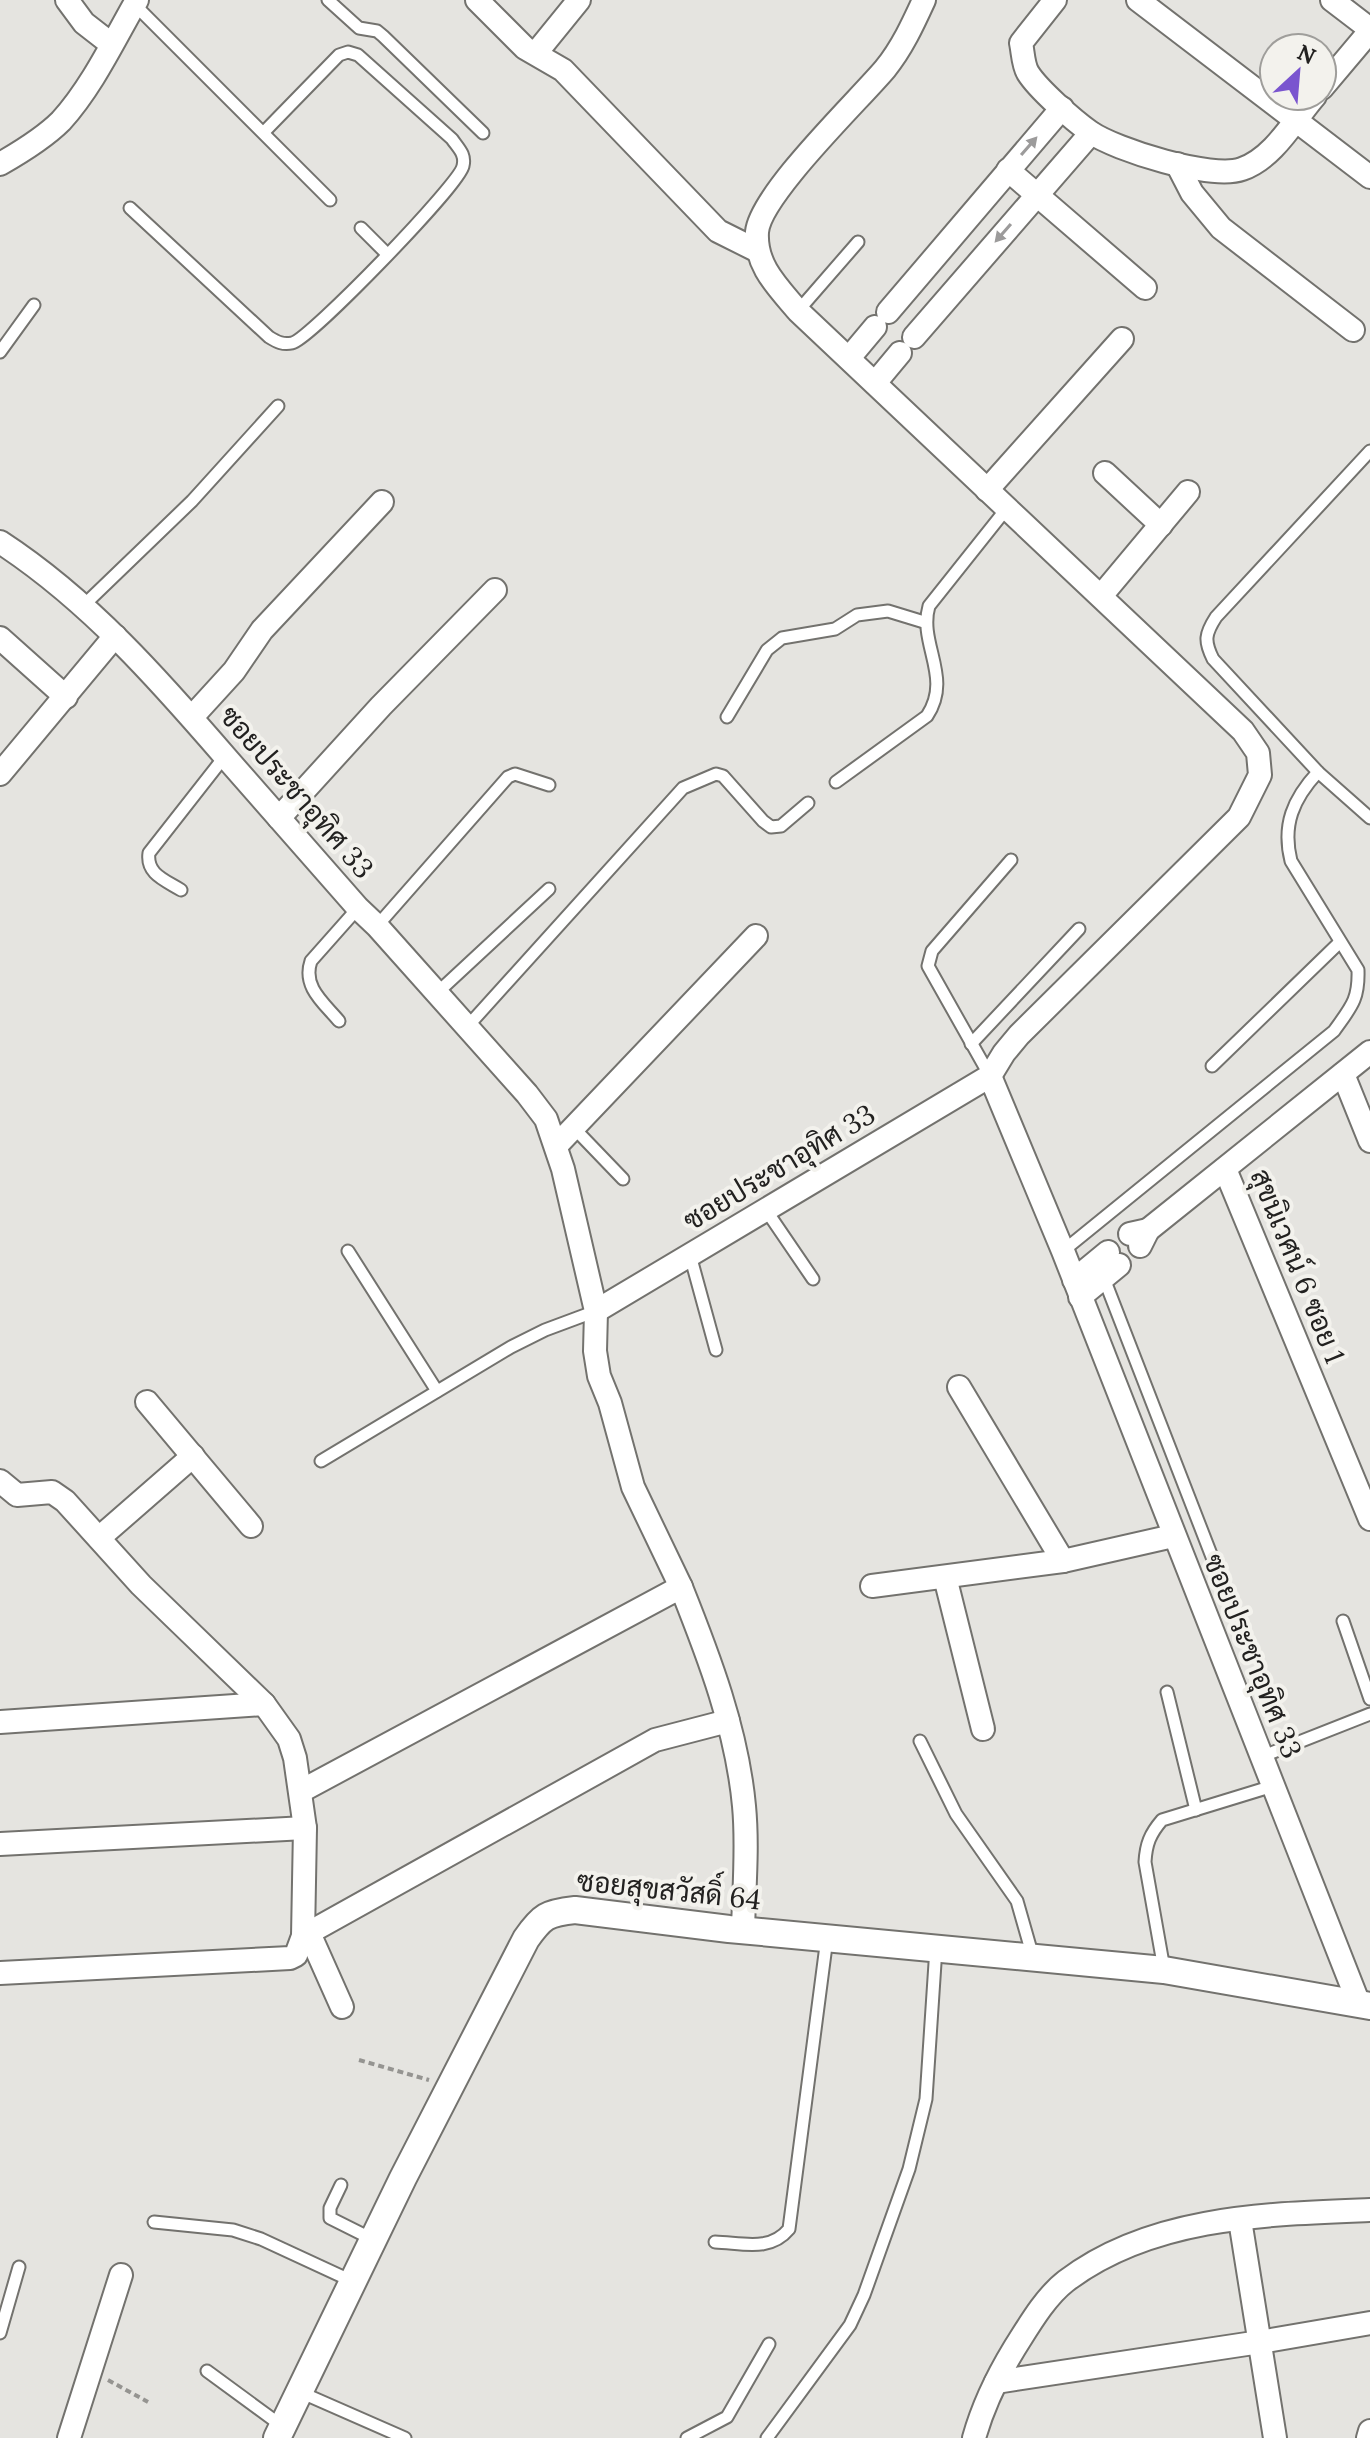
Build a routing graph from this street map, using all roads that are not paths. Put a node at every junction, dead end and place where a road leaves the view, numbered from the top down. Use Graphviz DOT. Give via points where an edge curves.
graph roads {
  1 [pos="67,0"];
  2 [pos="328,0"];
  3 [pos="477,0"];
  4 [pos="579,0"];
  5 [pos="924,0"];
  6 [pos="1055,0"];
  7 [pos="1138,0"];
  8 [pos="1332,0"];
  9 [pos="136,2"];
  10 [pos="1370,30"];
  11 [pos="111,44"];
  12 [pos="536,53"];
  13 [pos="1338,69"];
  14 [pos="1062,108"];
  15 [pos="1301,112"];
  16 [pos="1295,119"];
  17 [pos="264,132"];
  18 [pos="483,133"];
  19 [pos="1091,133"];
  20 [pos="0,164"];
  21 [pos="1177,164"];
  22 [pos="1008,170"];
  23 [pos="1370,177"];
  24 [pos="1036,194"];
  25 [pos="330,200"];
  26 [pos="130,208"];
  27 [pos="361,228"];
  28 [pos="858,242"];
  29 [pos="758,251"];
  30 [pos="387,254"];
  31 [pos="1145,288"];
  32 [pos="904,293"];
  33 [pos="34,305"];
  34 [pos="798,311"];
  35 [pos="931,317"];
  36 [pos="1353,330"];
  37 [pos="1122,339"];
  38 [pos="0,352"];
  39 [pos="849,358"];
  40 [pos="875,383"];
  41 [pos="278,406"];
  42 [pos="1370,451"];
  43 [pos="1105,473"];
  44 [pos="987,490"];
  45 [pos="1188,492"];
  46 [pos="382,502"];
  47 [pos="1007,508"];
  48 [pos="1161,525"];
  49 [pos="0,542"];
  50 [pos="495,590"];
  51 [pos="1101,596"];
  52 [pos="83,606"];
  53 [pos="924,622"];
  54 [pos="115,636"];
  55 [pos="0,638"];
  56 [pos="66,697"];
  57 [pos="192,717"];
  58 [pos="727,717"];
  59 [pos="225,756"];
  60 [pos="1318,772"];
  61 [pos="0,774"];
  62 [pos="836,782"];
  63 [pos="549,785"];
  64 [pos="808,803"];
  65 [pos="279,818"];
  66 [pos="1370,818"];
  67 [pos="1011,860"];
  68 [pos="549,889"];
  69 [pos="181,890"];
  70 [pos="358,908"];
  71 [pos="377,926"];
  72 [pos="1079,929"];
  73 [pos="756,936"];
  74 [pos="1340,942"];
  75 [pos="437,993"];
  76 [pos="339,1021"];
  77 [pos="467,1027"];
  78 [pos="971,1044"];
  79 [pos="1370,1052"];
  80 [pos="1212,1066"];
  81 [pos="1343,1074"];
  82 [pos="990,1076"];
  83 [pos="573,1127"];
  84 [pos="1370,1141"];
  85 [pos="556,1146"];
  86 [pos="1225,1169"];
  87 [pos="623,1179"];
  88 [pos="766,1210"];
  89 [pos="1139,1237"];
  90 [pos="348,1251"];
  91 [pos="1063,1251"];
  92 [pos="690,1255"];
  93 [pos="1107,1264"];
  94 [pos="813,1279"];
  95 [pos="1077,1289"];
  96 [pos="596,1311"];
  97 [pos="716,1350"];
  98 [pos="959,1387"];
  99 [pos="437,1391"];
  100 [pos="147,1402"];
  101 [pos="193,1456"];
  102 [pos="321,1461"];
  103 [pos="0,1481"];
  104 [pos="1370,1519"];
  105 [pos="251,1526"];
  106 [pos="1173,1536"];
  107 [pos="99,1538"];
  108 [pos="1063,1561"];
  109 [pos="945,1577"];
  110 [pos="872,1586"];
  111 [pos="681,1587"];
  112 [pos="1233,1611"];
  113 [pos="1343,1621"];
  114 [pos="1167,1692"];
  115 [pos="1370,1699"];
  116 [pos="264,1704"];
  117 [pos="1370,1714"];
  118 [pos="728,1721"];
  119 [pos="0,1722"];
  120 [pos="983,1729"];
  121 [pos="920,1741"];
  122 [pos="1261,1757"];
  123 [pos="1273,1786"];
  124 [pos="301,1791"];
  125 [pos="1196,1810"];
  126 [pos="305,1828"];
  127 [pos="0,1844"];
  128 [pos="743,1930"];
  129 [pos="306,1935"];
  130 [pos="827,1938"];
  131 [pos="936,1948"];
  132 [pos="1033,1957"];
  133 [pos="1164,1970"];
  134 [pos="0,1973"];
  135 [pos="1364,2005"];
  136 [pos="342,2007"];
  137 [pos="341,2185"];
  138 [pos="1370,2210"];
  139 [pos="1240,2220"];
  140 [pos="154,2222"];
  141 [pos="374,2240"];
  142 [pos="715,2242"];
  143 [pos="19,2267"];
  144 [pos="121,2275"];
  145 [pos="354,2282"];
  146 [pos="1370,2323"];
  147 [pos="0,2333"];
  148 [pos="1260,2342"];
  149 [pos="769,2344"];
  150 [pos="207,2371"];
  151 [pos="996,2382"];
  152 [pos="300,2392"];
  153 [pos="1370,2431"];
  154 [pos="279,2432"];
  155 [pos="69,2438"];
  156 [pos="405,2438"];
  157 [pos="687,2438"];
  158 [pos="767,2438"];
  159 [pos="974,2438"];
  160 [pos="1275,2438"];
  161 [pos="1368,2438"];
  1 -- 11 [label="street" via="84,23"];
  2 -- 18 [label="lane" via="359,28 383,36"];
  3 -- 12 [label="street"];
  4 -- 12 [label="street"];
  5 -- 29 [label="street" via="885,70 767,206 757,229"];
  6 -- 14 [label="street" via="1021,43 1027,71"];
  7 -- 16 [label="street"];
  8 -- 10 [label="street"];
  9 -- 11 [label="street"];
  9 -- 17 [label="lane"];
  10 -- 13 [label="street"];
  11 -- 20 [label="street" via="60,121"];
  12 -- 29 [label="street" via="563,70 718,231"];
  14 -- 19 [label="street"];
  22 -- 14 [label="street, one-way"];
  15 -- 16 [label="street"];
  16 -- 21 [label="street" via="1259,160 1240,170 1207,171"];
  16 -- 23 [label="street"];
  17 -- 25 [label="lane"];
  17 -- 30 [label="lane" via="339,55 348,52 358,55 452,139 463,154 463,168"];
  19 -- 21 [label="street"];
  19 -- 24 [label="street"];
  21 -- 36 [label="street" via="1192,193 1221,228"];
  22 -- 24 [label="street"];
  22 -- 32 [label="street"];
  24 -- 31 [label="street"];
  24 -- 35 [label="street, one-way"];
  26 -- 30 [label="lane" via="280,344 294,343 311,331"];
  27 -- 30 [label="lane"];
  28 -- 34 [label="lane"];
  29 -- 34 [label="street" via="765,273"];
  32 -- 35 [label="street"];
  32 -- 39 [label="street"];
  33 -- 38 [label="lane"];
  34 -- 39 [label="street"];
  35 -- 40 [label="street"];
  37 -- 44 [label="street"];
  39 -- 40 [label="street"];
  40 -- 44 [label="street"];
  41 -- 52 [label="lane" via="192,501"];
  42 -- 60 [label="lane" via="1206,633 1213,659"];
  43 -- 48 [label="street"];
  44 -- 47 [label="street"];
  45 -- 48 [label="street"];
  46 -- 57 [label="street" via="262,630"];
  47 -- 51 [label="street"];
  47 -- 53 [label="lane" via="940,590"];
  48 -- 51 [label="street"];
  49 -- 52 [label="street, ซอยประชาอุทิศ 33"];
  50 -- 65 [label="street"];
  51 -- 82 [label="street" via="1243,731 1258,753 1260,775 1239,817 1019,1035"];
  52 -- 54 [label="street, ซอยประชาอุทิศ 33"];
  53 -- 58 [label="lane" via="888,611 857,615 835,629 782,638 767,650"];
  53 -- 62 [label="lane" via="933,652 936,702 927,716"];
  54 -- 56 [label="street"];
  54 -- 57 [label="street, ซอยประชาอุทิศ 33"];
  55 -- 56 [label="street"];
  56 -- 61 [label="street"];
  57 -- 59 [label="street, ซอยประชาอุทิศ 33"];
  59 -- 65 [label="street, ซอยประชาอุทิศ 33"];
  59 -- 69 [label="lane" via="149,853 153,873"];
  60 -- 66 [label="lane"];
  60 -- 74 [label="lane" via="1298,796 1286,842 1291,861"];
  63 -- 71 [label="lane" via="515,774 508,777"];
  64 -- 77 [label="lane" via="781,826 771,827 723,776 683,788"];
  65 -- 70 [label="street, ซอยประชาอุทิศ 33"];
  67 -- 78 [label="lane" via="932,951 928,966"];
  68 -- 75 [label="lane"];
  70 -- 71 [label="street, ซอยประชาอุทิศ 33"];
  70 -- 76 [label="lane" via="311,961 307,973 310,986"];
  71 -- 75 [label="street, ซอยประชาอุทิศ 33"];
  72 -- 78 [label="lane"];
  73 -- 83 [label="street"];
  74 -- 80 [label="lane"];
  74 -- 91 [label="lane" via="1358,970 1358,991 1334,1031"];
  75 -- 77 [label="street, ซอยประชาอุทิศ 33"];
  77 -- 85 [label="street, ซอยประชาอุทิศ 33" via="546,1119"];
  78 -- 82 [label="lane"];
  79 -- 81 [label="street"];
  81 -- 84 [label="street"];
  81 -- 86 [label="street"];
  82 -- 88 [label="street, ซอยประชาอุทิศ 33"];
  82 -- 91 [label="street, ซอยประชาอุทิศ 33"];
  83 -- 85 [label="street"];
  83 -- 87 [label="lane"];
  85 -- 96 [label="street, ซอยประชาอุทิศ 33"];
  86 -- 89 [label="street"];
  86 -- 104 [label="street, สุขนิเวศน์ 6 ซอย 1"];
  88 -- 92 [label="street, ซอยประชาอุทิศ 33"];
  88 -- 94 [label="lane"];
  90 -- 99 [label="lane"];
  91 -- 95 [label="street, ซอยประชาอุทิศ 33"];
  92 -- 96 [label="street, ซอยประชาอุทิศ 33"];
  92 -- 97 [label="lane"];
  93 -- 95 [label="street"];
  93 -- 112 [label="lane"];
  95 -- 106 [label="street, ซอยประชาอุทิศ 33"];
  96 -- 99 [label="lane" via="511,1347"];
  96 -- 111 [label="street" via="599,1376 633,1487"];
  98 -- 108 [label="street"];
  99 -- 102 [label="lane"];
  100 -- 101 [label="street"];
  101 -- 105 [label="street"];
  101 -- 107 [label="street"];
  103 -- 107 [label="street" via="17,1495 52,1492"];
  106 -- 108 [label="street"];
  106 -- 122 [label="street, ซอยประชาอุทิศ 33"];
  107 -- 116 [label="street"];
  108 -- 109 [label="street"];
  109 -- 110 [label="street"];
  109 -- 120 [label="street"];
  111 -- 118 [label="street"];
  111 -- 124 [label="street"];
  113 -- 115 [label="lane"];
  114 -- 125 [label="lane"];
  116 -- 119 [label="street"];
  116 -- 124 [label="street" via="289,1739"];
  117 -- 122 [label="lane"];
  118 -- 128 [label="street" via="746,1826"];
  118 -- 129 [label="street" via="655,1740"];
  121 -- 132 [label="lane" via="956,1814 1017,1901"];
  122 -- 123 [label="street, ซอยประชาอุทิศ 33"];
  123 -- 125 [label="lane"];
  123 -- 135 [label="street, ซอยประชาอุทิศ 33"];
  124 -- 126 [label="street"];
  125 -- 133 [label="lane" via="1162,1820 1145,1846"];
  126 -- 127 [label="street"];
  126 -- 129 [label="street"];
  128 -- 130 [label="street, ซอยสุขสวัสดิ์ 64"];
  128 -- 141 [label="street, ซอยสุขสวัสดิ์ 64" via="575,1910 540,1919"];
  129 -- 134 [label="street" via="290,1958"];
  129 -- 136 [label="street"];
  130 -- 131 [label="street, ซอยสุขสวัสดิ์ 64"];
  130 -- 142 [label="lane" via="789,2229 767,2245"];
  131 -- 132 [label="street, ซอยสุขสวัสดิ์ 64"];
  131 -- 158 [label="lane" via="926,2099 909,2169 850,2325"];
  132 -- 133 [label="street, ซอยสุขสวัสดิ์ 64"];
  133 -- 135 [label="street, ซอยสุขสวัสดิ์ 64"];
  137 -- 141 [label="lane" via="330,2218"];
  138 -- 139 [label="street"];
  139 -- 148 [label="street"];
  139 -- 151 [label="street" via="1198,2225 1139,2242 1063,2283 1025,2332"];
  140 -- 145 [label="lane" via="233,2230"];
  141 -- 145 [label="street, ซอยสุขสวัสดิ์ 64"];
  143 -- 147 [label="lane"];
  144 -- 155 [label="street"];
  145 -- 152 [label="street, ซอยสุขสวัสดิ์ 64"];
  146 -- 148 [label="street"];
  148 -- 151 [label="street"];
  148 -- 160 [label="street"];
  149 -- 157 [label="lane" via="727,2417"];
  150 -- 154 [label="lane"];
  151 -- 159 [label="street"];
  152 -- 154 [label="street, ซอยสุขสวัสดิ์ 64"];
  152 -- 156 [label="lane"];
  153 -- 161 [label="street"];
}
